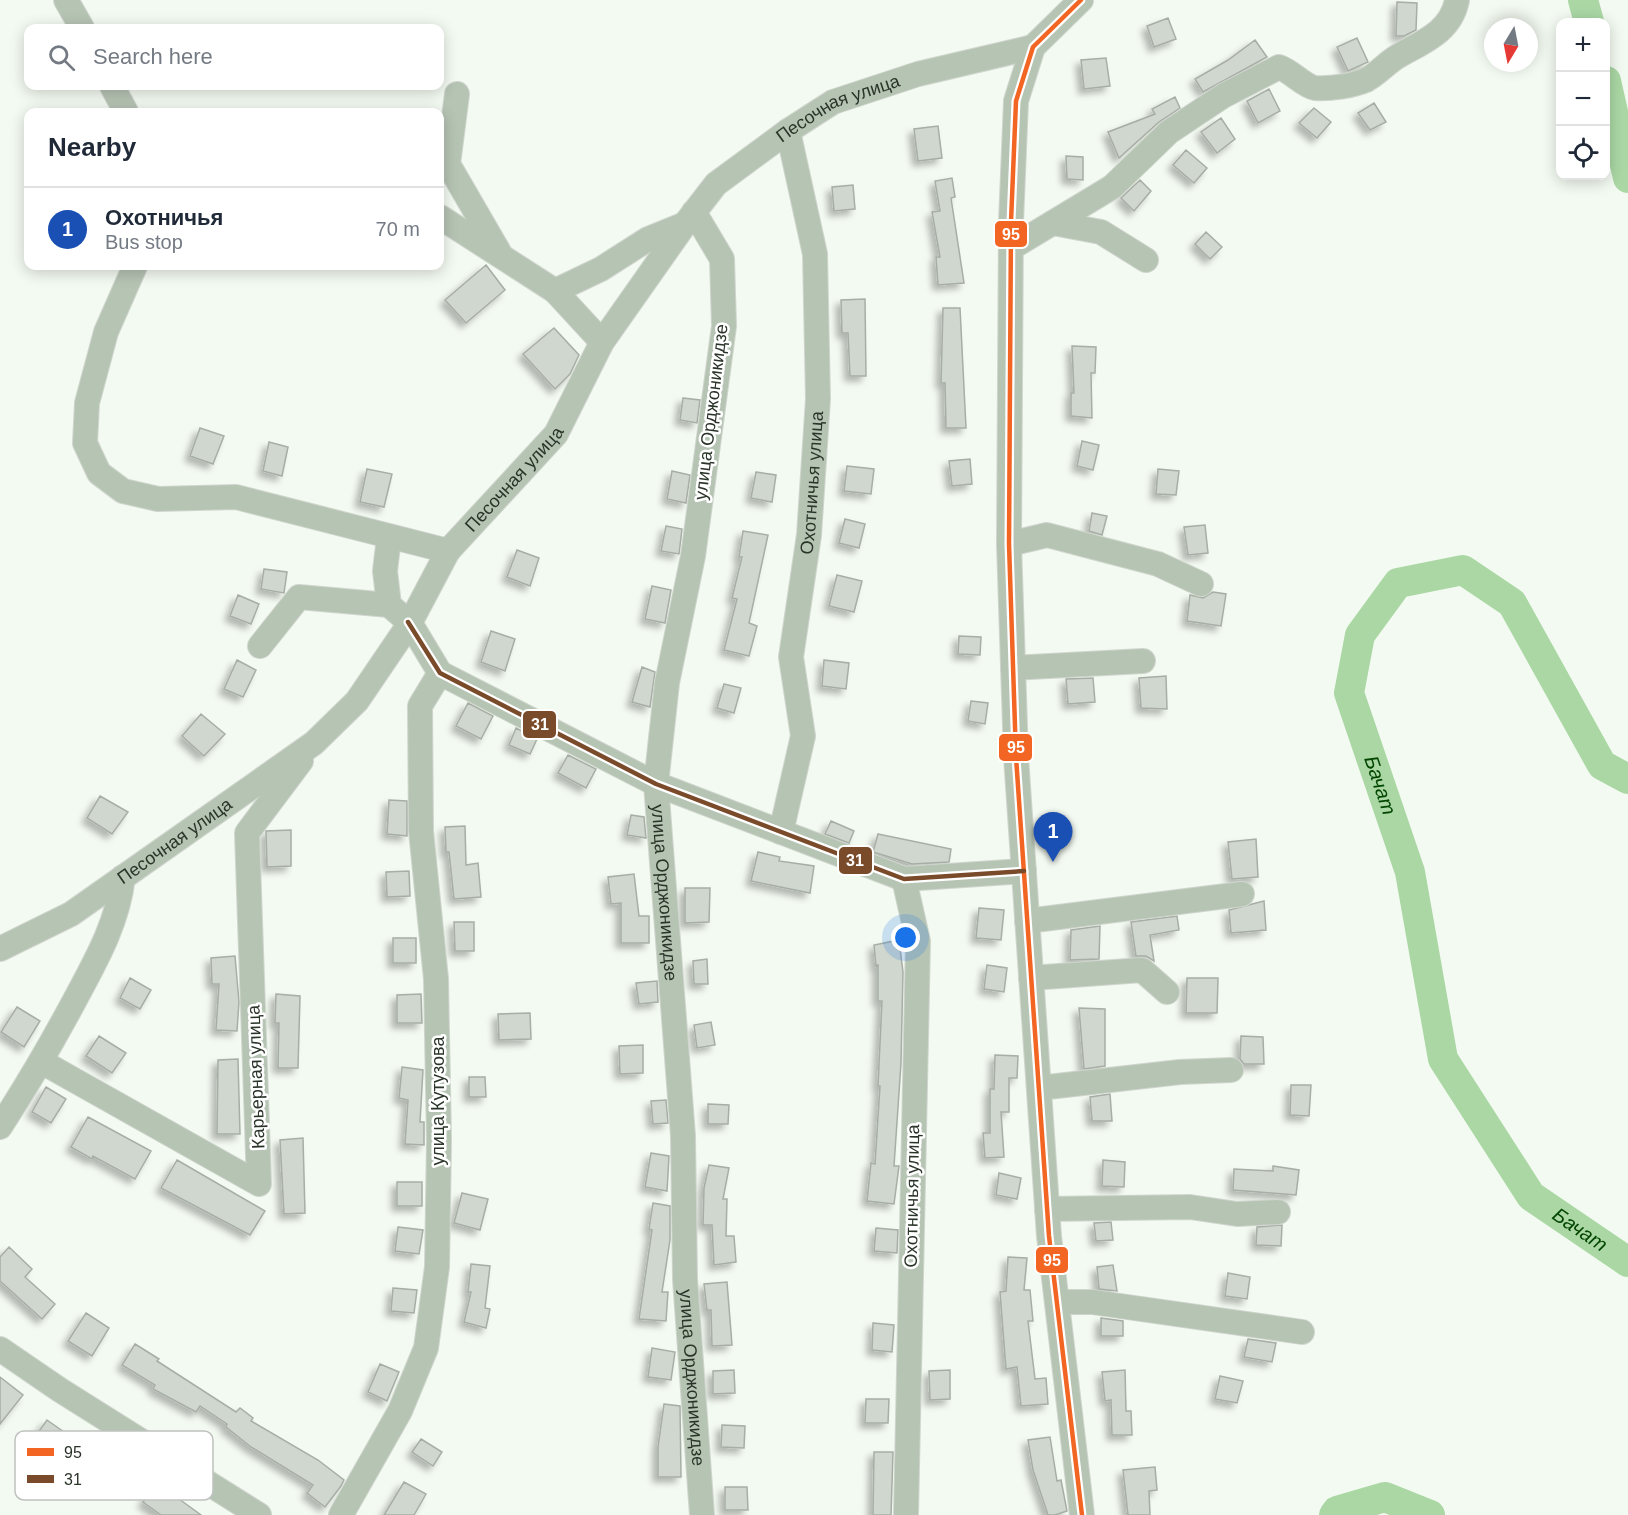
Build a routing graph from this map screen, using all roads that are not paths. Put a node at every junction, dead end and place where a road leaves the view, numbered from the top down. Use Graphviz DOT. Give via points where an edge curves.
graph roads {
  1 [pos="66,0"];
  2 [pos="1081,0"];
  3 [pos="1457,0"];
  4 [pos="80,24"];
  5 [pos="1034,47"];
  6 [pos="114,90"];
  7 [pos="457,94"];
  8 [pos="124,108"];
  9 [pos="788,131"];
  10 [pos="689,218"];
  11 [pos="444,219"];
  12 [pos="1053,222"];
  13 [pos="1011,248"];
  14 [pos="500,254"];
  15 [pos="1146,260"];
  16 [pos="133,270"];
  17 [pos="555,291"];
  18 [pos="602,342"];
  19 [pos="389,537"];
  20 [pos="1009,544"];
  21 [pos="448,551"];
  22 [pos="1201,584"];
  23 [pos="389,604"];
  24 [pos="410,623"];
  25 [pos="260,646"];
  26 [pos="1143,661"];
  27 [pos="1013,669"];
  28 [pos="440,673"];
  29 [pos="314,743"];
  30 [pos="656,784"];
  31 [pos="781,832"];
  32 [pos="1024,871"];
  33 [pos="123,877"];
  34 [pos="904,879"];
  35 [pos="1242,894"];
  36 [pos="1027,921"];
  37 [pos="0,949"];
  38 [pos="1031,978"];
  39 [pos="1167,992"];
  40 [pos="42,1062"];
  41 [pos="1231,1070"];
  42 [pos="1039,1088"];
  43 [pos="0,1127"];
  44 [pos="1047,1209"];
  45 [pos="1278,1212"];
  46 [pos="1057,1302"];
  47 [pos="1302,1332"];
  48 [pos="0,1349"];
  49 [pos="125,1431"];
  50 [pos="213,1486"];
  51 [pos="259,1515"];
  52 [pos="341,1515"];
  53 [pos="702,1515"];
  54 [pos="906,1515"];
  55 [pos="1082,1515"];
  1 -- 4 [label="street"];
  2 -- 5 [label="street"];
  3 -- 12 [label="street" via="1445,27 1366,80 1313,88 1279,67 1265,72 1169,132 1112,187"];
  5 -- 9 [label="street, Песочная улица" via="918,74 833,102"];
  5 -- 13 [label="street" via="1016,101"];
  6 -- 8 [label="street"];
  7 -- 14 [label="street" via="448,165"];
  9 -- 10 [label="street, Песочная улица" via="716,184"];
  9 -- 31 [label="street, Охотничья улица" via="815,254 818,399 808,535 791,657 803,736"];
  10 -- 17 [label="street"];
  10 -- 18 [label="street, Песочная улица"];
  10 -- 30 [label="street, улица Орджоникидзе" via="722,258 724,326 693,556 667,683"];
  11 -- 14 [label="street"];
  12 -- 13 [label="street"];
  12 -- 15 [label="street" via="1101,232"];
  13 -- 20 [label="street"];
  14 -- 17 [label="street"];
  16 -- 19 [label="street" via="106,332 87,403 85,443 99,473 123,491 158,499 236,497"];
  17 -- 18 [label="street"];
  18 -- 21 [label="street, Песочная улица" via="556,434"];
  19 -- 21 [label="street"];
  19 -- 23 [label="street" via="385,571"];
  20 -- 22 [label="street" via="1047,535 1158,564"];
  20 -- 27 [label="street"];
  21 -- 24 [label="street, Песочная улица"];
  23 -- 24 [label="street"];
  23 -- 25 [label="street" via="299,597"];
  24 -- 28 [label="street"];
  24 -- 29 [label="street, Песочная улица" via="357,701"];
  26 -- 27 [label="street"];
  27 -- 32 [label="street"];
  28 -- 30 [label="street"];
  28 -- 52 [label="street, улица Кутузова" via="420,706 421,831 436,979 437,1267 426,1348 400,1412"];
  29 -- 33 [label="street, Песочная улица"];
  29 -- 40 [label="street, Карьерная улица" via="247,833 259,1184"];
  30 -- 31 [label="street"];
  30 -- 53 [label="street, улица Орджоникидзе" via="683,1136 685,1279"];
  31 -- 34 [label="street"];
  32 -- 34 [label="street"];
  32 -- 36 [label="street"];
  33 -- 37 [label="street, Песочная улица" via="71,914"];
  33 -- 40 [label="street" via="120,903 107,941"];
  34 -- 54 [label="street, Охотничья улица" via="918,941"];
  35 -- 36 [label="street"];
  36 -- 38 [label="street"];
  38 -- 39 [label="street" via="1142,970"];
  38 -- 42 [label="street"];
  40 -- 43 [label="street"];
  41 -- 42 [label="street"];
  42 -- 44 [label="street"];
  44 -- 45 [label="street" via="1169,1206 1237,1214"];
  44 -- 46 [label="street"];
  46 -- 47 [label="street" via="1092,1302"];
  46 -- 55 [label="street"];
  48 -- 49 [label="street"];
  50 -- 51 [label="street"];
}
